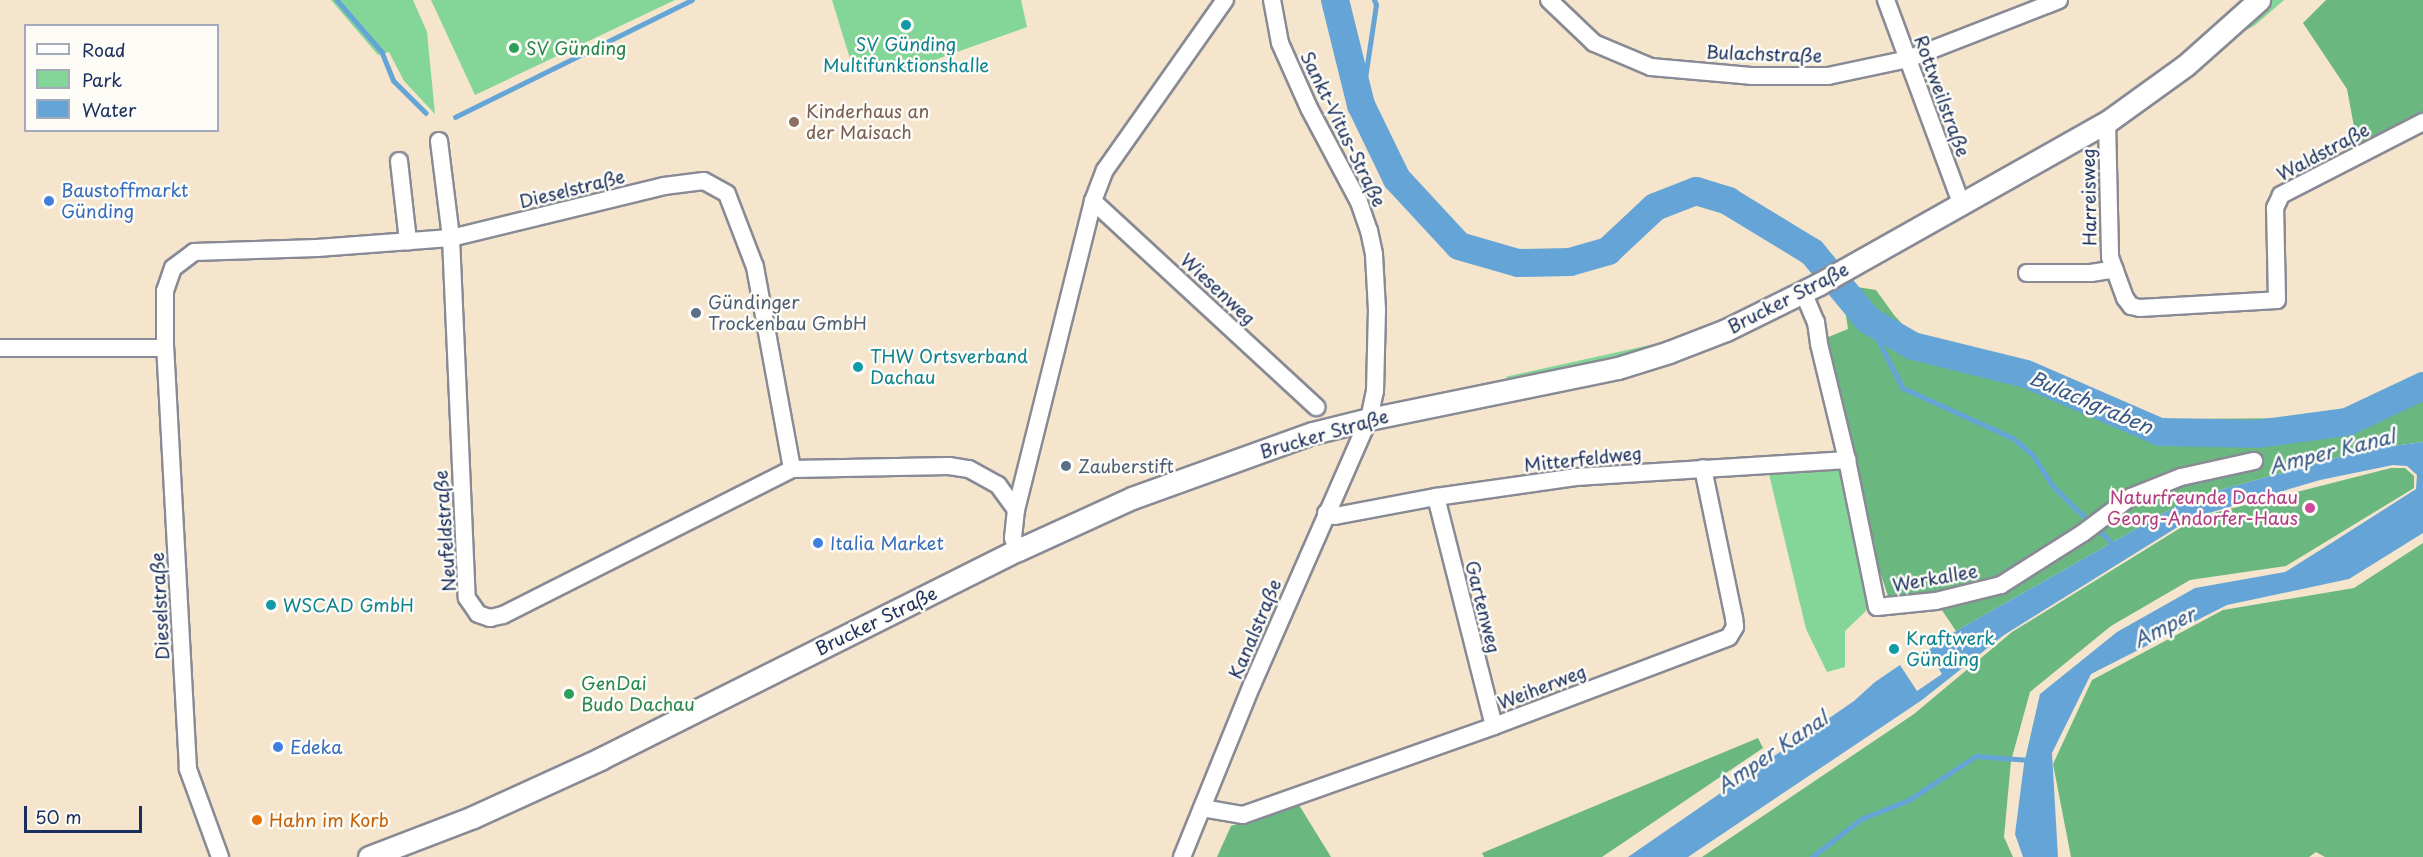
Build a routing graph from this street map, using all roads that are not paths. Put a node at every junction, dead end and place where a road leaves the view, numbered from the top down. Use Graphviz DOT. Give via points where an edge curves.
graph roads {
  1 [pos="1225,0"];
  2 [pos="1272,0"];
  3 [pos="1549,0"];
  4 [pos="1886,0"];
  5 [pos="2059,0"];
  6 [pos="2259,0"];
  7 [pos="1908,59"];
  8 [pos="2107,122"];
  9 [pos="2423,122"];
  10 [pos="439,141"];
  11 [pos="399,161"];
  12 [pos="1093,201"];
  13 [pos="1962,205"];
  14 [pos="451,238"];
  15 [pos="408,241"];
  16 [pos="2115,269"];
  17 [pos="2027,273"];
  18 [pos="1811,288"];
  19 [pos="2125,298"];
  20 [pos="0,348"];
  21 [pos="165,348"];
  22 [pos="1316,407"];
  23 [pos="1369,418"];
  24 [pos="1847,460"];
  25 [pos="2254,461"];
  26 [pos="1703,468"];
  27 [pos="792,469"];
  28 [pos="1436,497"];
  29 [pos="1016,510"];
  30 [pos="1326,513"];
  31 [pos="1018,550"];
  32 [pos="1494,726"];
  33 [pos="1202,808"];
  34 [pos="220,857"];
  35 [pos="369,857"];
  36 [pos="1182,857"];
  1 -- 12 [label="street" via="1105,170"];
  2 -- 23 [label="street, Sankt-Vitus-Straße" via="1280,43 1359,202 1369,231 1377,320 1376,373"];
  3 -- 7 [label="street, Bulachstraße" via="1587,39 1651,67 1751,76 1828,76"];
  4 -- 7 [label="street, Rottweilstraße"];
  5 -- 7 [label="street, Bulachstraße"];
  6 -- 8 [label="main road, Brucker Straße" via="2186,65"];
  7 -- 13 [label="street, Rottweilstraße"];
  8 -- 13 [label="main road, Brucker Straße"];
  8 -- 16 [label="street, Harreisweg" via="2110,257"];
  9 -- 19 [label="street, Waldstraße" via="2281,195 2275,208 2277,300 2140,308 2131,306"];
  10 -- 14 [label="street"];
  11 -- 15 [label="street"];
  12 -- 22 [label="street, Wiesenweg"];
  12 -- 29 [label="street"];
  13 -- 18 [label="main road, Brucker Straße"];
  14 -- 15 [label="street, Dieselstraße"];
  14 -- 27 [label="street, Dieselstraße" via="664,186 704,181 727,194 755,267"];
  14 -- 27 [label="street, Neufeldstraße" via="467,598 478,614 490,618 503,615"];
  15 -- 21 [label="street, Dieselstraße" via="194,252 173,268 165,291"];
  16 -- 17 [label="street, Harreisweg"];
  16 -- 19 [label="street, Harreisweg"];
  18 -- 23 [label="main road, Brucker Straße" via="1725,330 1618,368"];
  18 -- 24 [label="street, Werkallee" via="1819,344"];
  20 -- 21 [label="street"];
  21 -- 34 [label="street, Dieselstraße" via="188,769"];
  23 -- 30 [label="street, Kanalstraße"];
  23 -- 31 [label="main road, Brucker Straße" via="1257,452 1142,494"];
  24 -- 25 [label="street, Werkallee" via="1877,607 1936,601 2001,585 2085,532 2131,497 2181,477"];
  24 -- 26 [label="street, Mitterfeldweg"];
  26 -- 28 [label="street, Mitterfeldweg" via="1576,477"];
  26 -- 32 [label="street, Weiherweg" via="1734,618 1735,627 1729,638"];
  27 -- 29 [label="street, Neufeldstraße" via="969,469 998,485"];
  28 -- 30 [label="street, Mitterfeldweg" via="1335,516"];
  28 -- 32 [label="street, Gartenweg"];
  29 -- 31 [label="street" via="1013,538"];
  30 -- 33 [label="street, Kanalstraße"];
  31 -- 35 [label="main road, Brucker Straße" via="600,759 472,817"];
  32 -- 33 [label="street, Weiherweg" via="1243,815"];
  33 -- 36 [label="street, Kanalstraße"];
}
